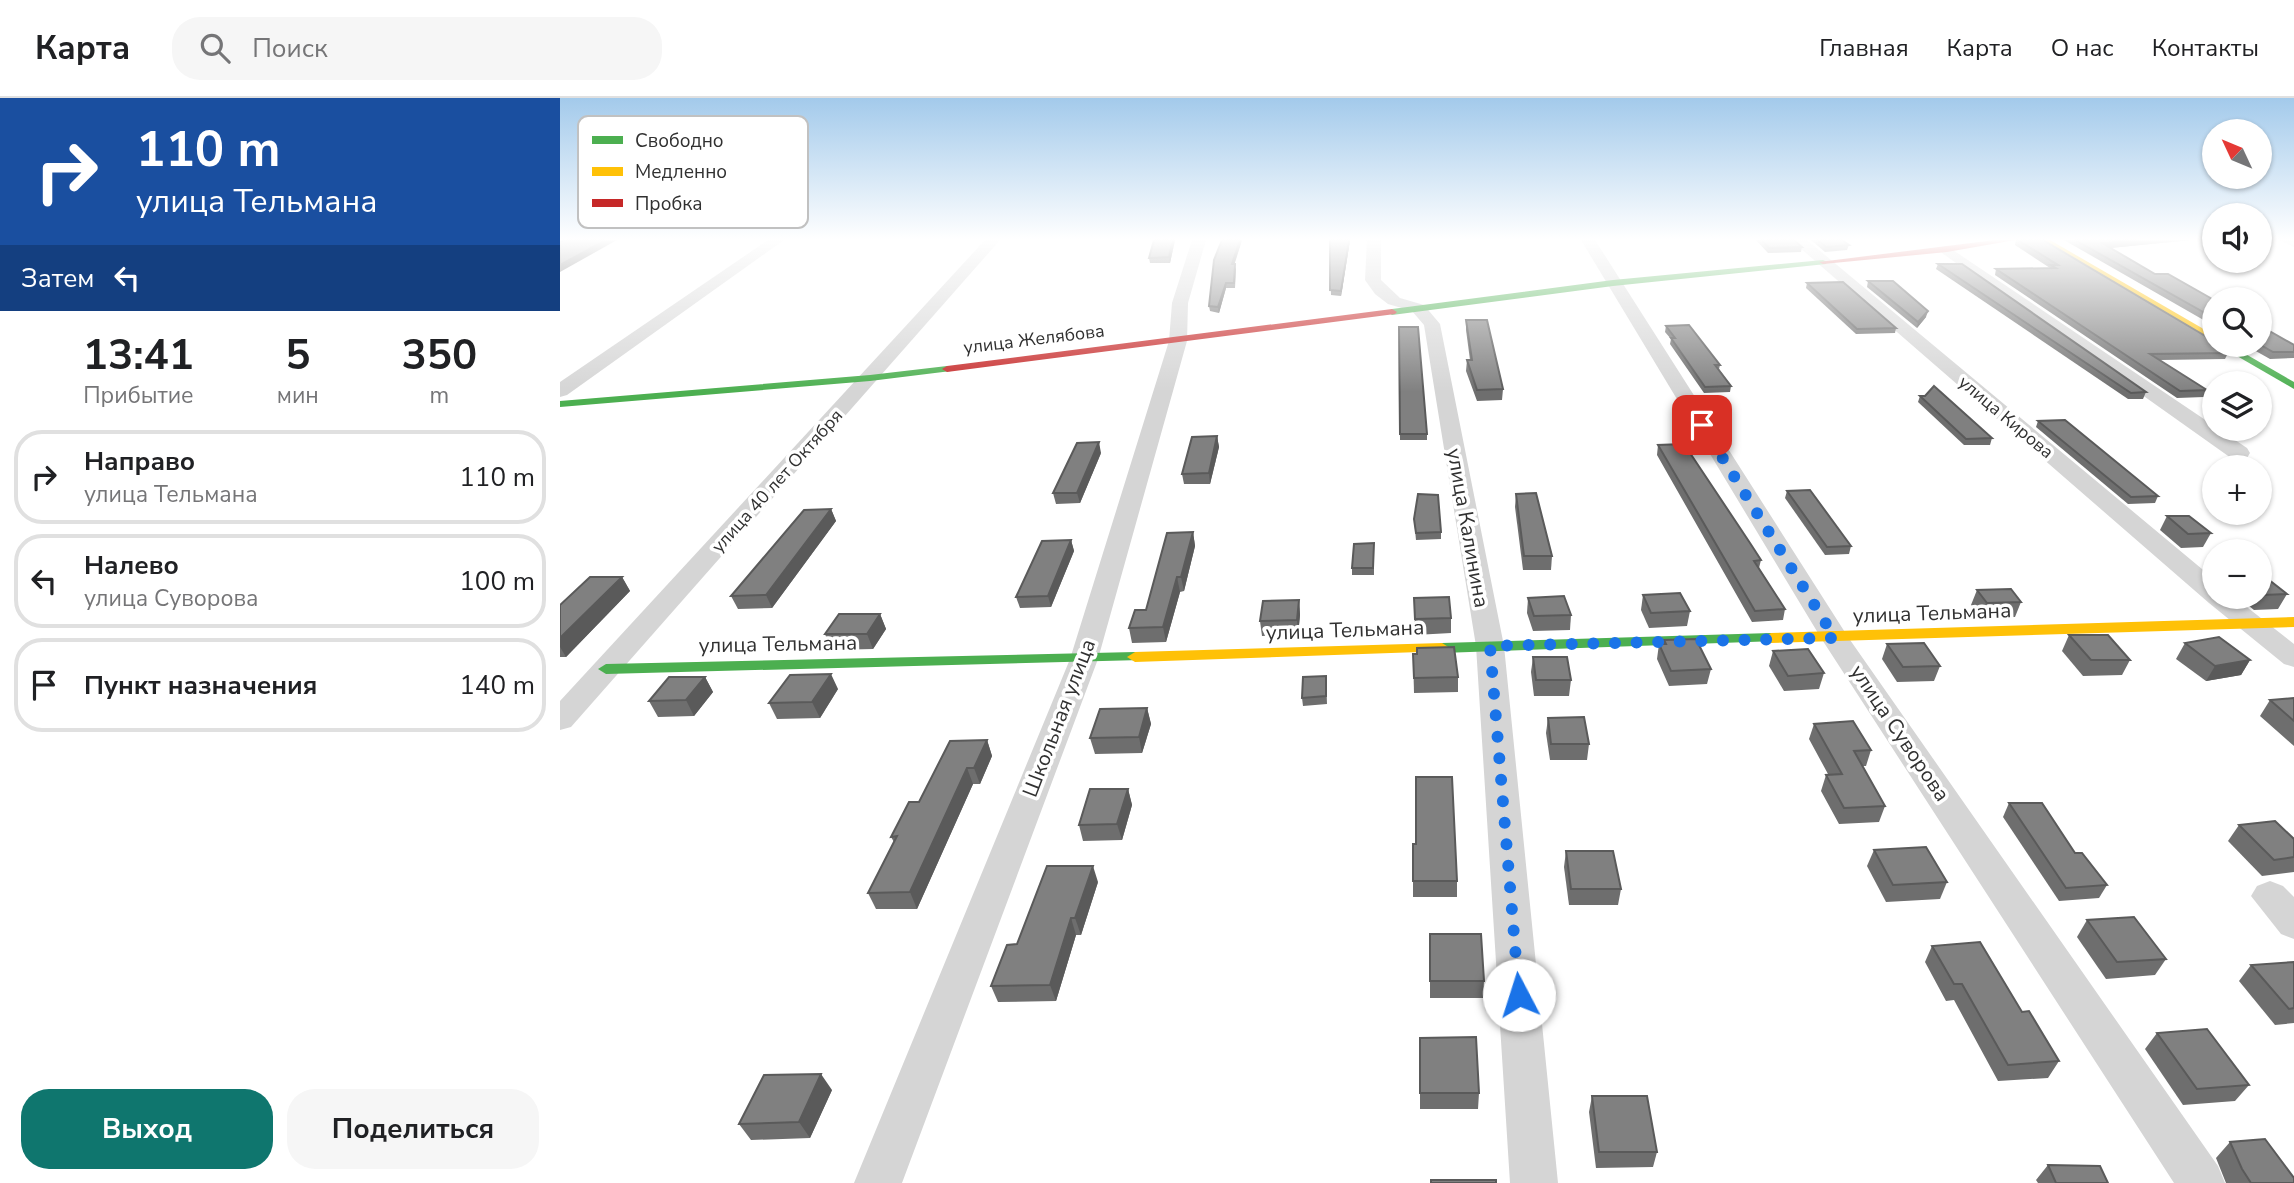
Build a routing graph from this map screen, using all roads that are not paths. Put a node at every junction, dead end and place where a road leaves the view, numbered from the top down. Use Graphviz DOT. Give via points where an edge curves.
graph roads {
  1 [pos="704,291"];
  2 [pos="948,291"];
  3 [pos="1184,291"];
  4 [pos="1381,291"];
  5 [pos="1553,291"];
  6 [pos="1618,291"];
  7 [pos="1858,291"];
  8 [pos="2005,291"];
  9 [pos="2131,291"];
  10 [pos="1418,308"];
  11 [pos="2202,332"];
  12 [pos="1178,341"];
  13 [pos="2244,357"];
  14 [pos="870,378"];
  15 [pos="2294,386"];
  16 [pos="560,391"];
  17 [pos="560,404"];
  18 [pos="2239,453"];
  19 [pos="2202,583"];
  20 [pos="2232,609"];
  21 [pos="2294,622"];
  22 [pos="2249,623"];
  23 [pos="1835,638"];
  24 [pos="1490,646"];
  25 [pos="2294,658"];
  26 [pos="1084,659"];
  27 [pos="606,669"];
  28 [pos="560,720"];
  29 [pos="2270,896"];
  30 [pos="2294,923"];
  31 [pos="878,1183"];
  32 [pos="1534,1183"];
  33 [pos="2201,1183"];
  1 -- 16 [label="street"];
  2 -- 14 [label="street, улица 40 лет Октября"];
  3 -- 12 [label="street, Школьная улица"];
  4 -- 10 [label="street"];
  5 -- 10 [label="street, улица Желябова"];
  6 -- 23 [label="street, улица Суворова"];
  7 -- 19 [label="street, улица Кирова"];
  8 -- 18 [label="street"];
  9 -- 11 [label="street"];
  10 -- 12 [label="street, улица Желябова"];
  10 -- 24 [label="street, улица Калинина" via="1432,324"];
  12 -- 14 [label="street, улица Желябова"];
  12 -- 26 [label="street, Школьная улица"];
  13 -- 15 [label="street"];
  14 -- 17 [label="street, улица Желябова"];
  14 -- 27 [label="street, улица 40 лет Октября"];
  20 -- 22 [label="street"];
  21 -- 22 [label="street, улица Тельмана"];
  22 -- 23 [label="street, улица Тельмана"];
  22 -- 25 [label="street"];
  23 -- 24 [label="street, улица Тельмана"];
  23 -- 33 [label="street, улица Суворова"];
  24 -- 26 [label="street, улица Тельмана"];
  24 -- 32 [label="street, улица Калинина"];
  26 -- 27 [label="street, улица Тельмана"];
  26 -- 31 [label="street, Школьная улица"];
  27 -- 28 [label="street, улица 40 лет Октября"];
  29 -- 30 [label="street"];
}
